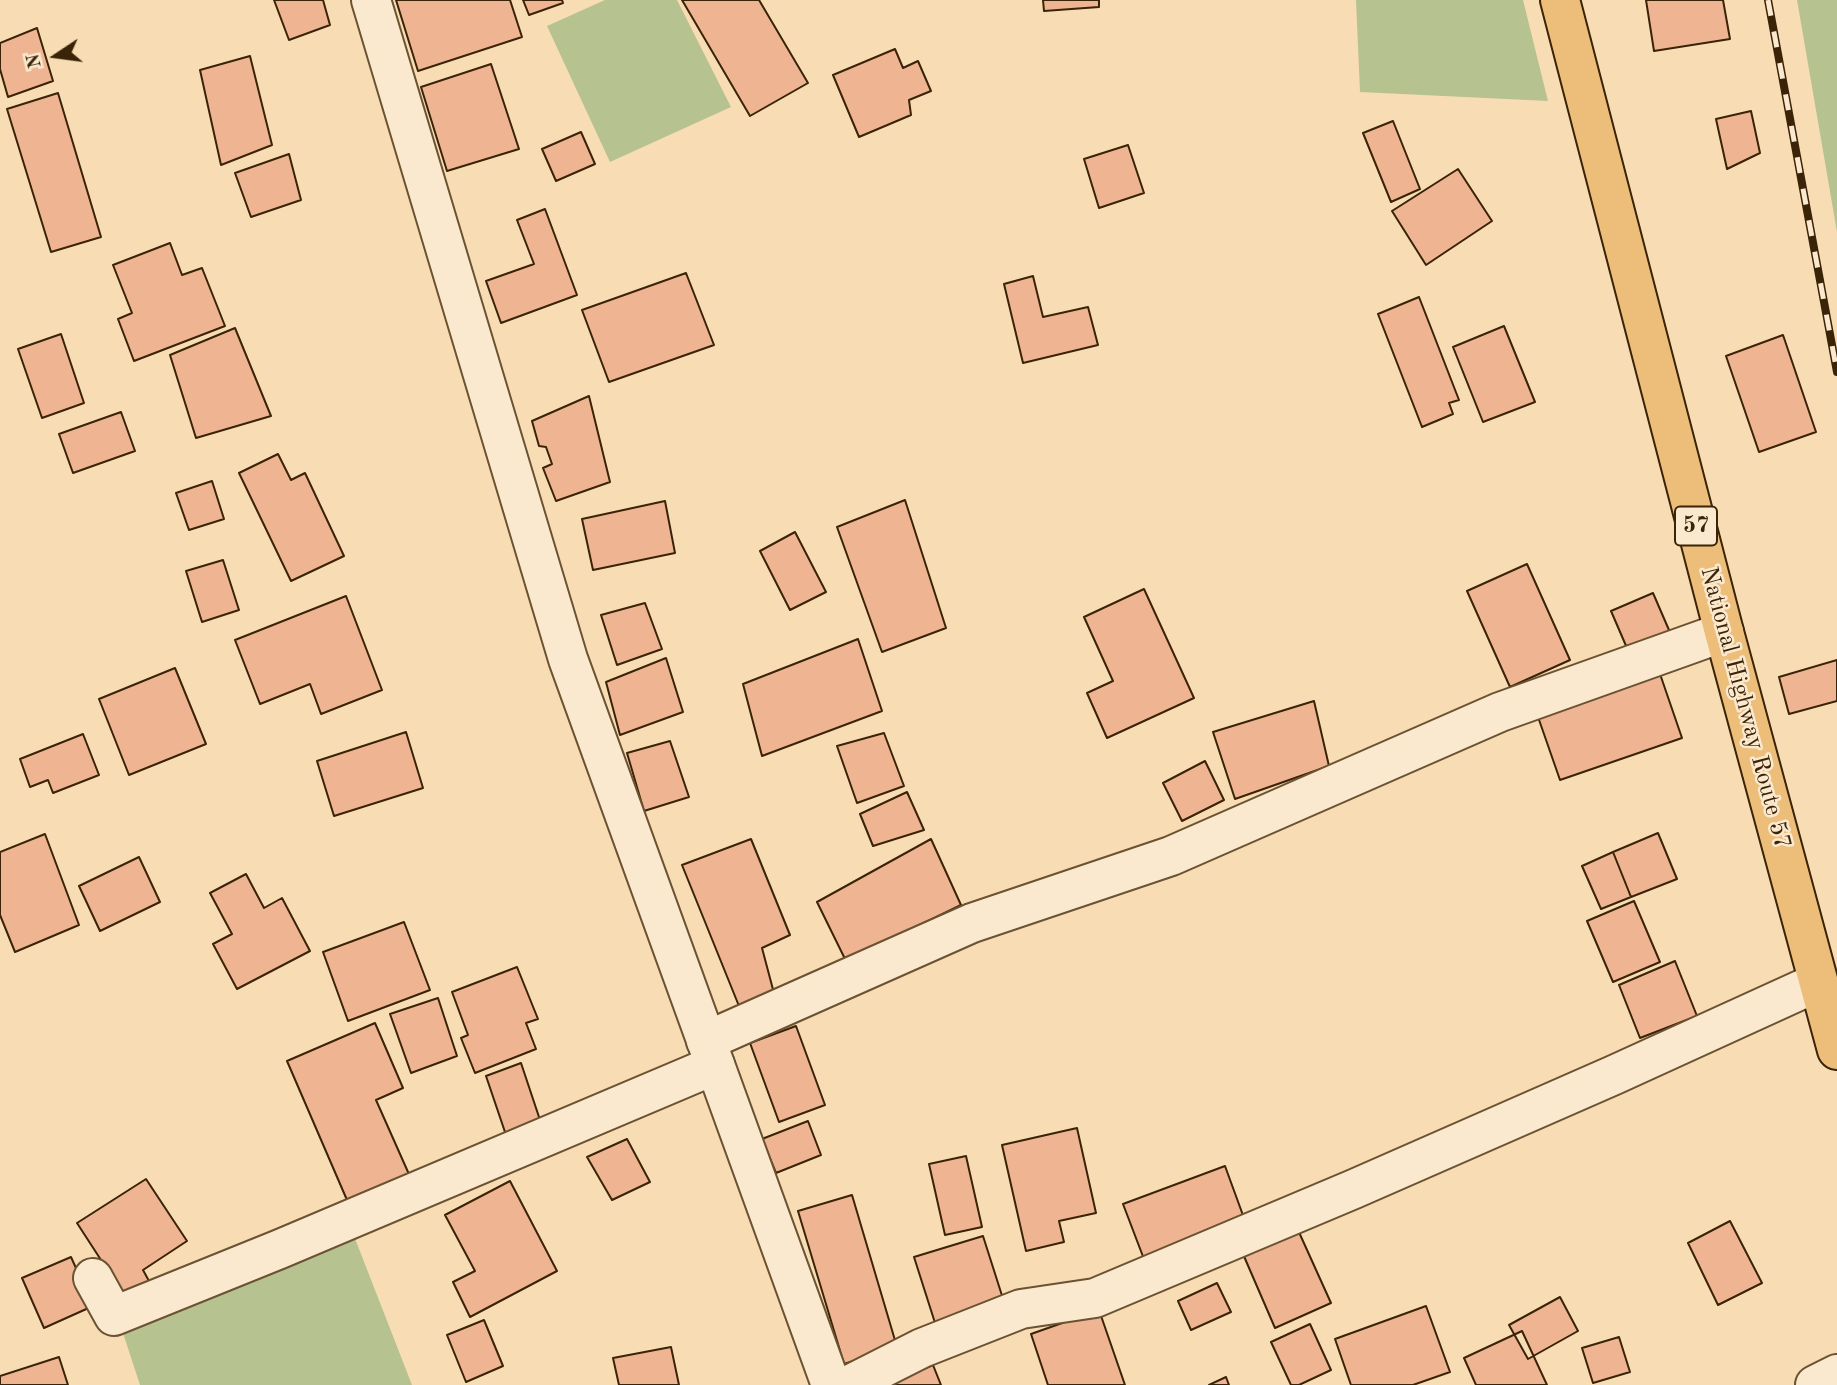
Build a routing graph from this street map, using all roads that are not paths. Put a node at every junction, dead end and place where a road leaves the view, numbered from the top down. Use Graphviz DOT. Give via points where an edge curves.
graph roads {
  1 [pos="371,0"];
  2 [pos="1560,0"];
  3 [pos="1724,632"];
  4 [pos="1818,982"];
  5 [pos="1837,1050"];
  6 [pos="710,1053"];
  7 [pos="93,1278"];
  8 [pos="1837,1374"];
  9 [pos="831,1385"];
  10 [pos="849,1385"];
  11 [pos="1815,1385"];
  1 -- 6 [label="street" via="568,659"];
  2 -- 3 [label="highway, National Highway Route 57 / 57"];
  3 -- 4 [label="highway, National Highway Route 57 / 57"];
  3 -- 6 [label="street" via="1500,712 1171,856 972,923"];
  4 -- 5 [label="highway, National Highway Route 57 / 57"];
  4 -- 10 [label="street" via="1564,1097 1094,1298 1021,1308 922,1348"];
  6 -- 7 [label="street" via="280,1250 114,1317"];
  6 -- 9 [label="street"];
  8 -- 11 [label="street"];
}
